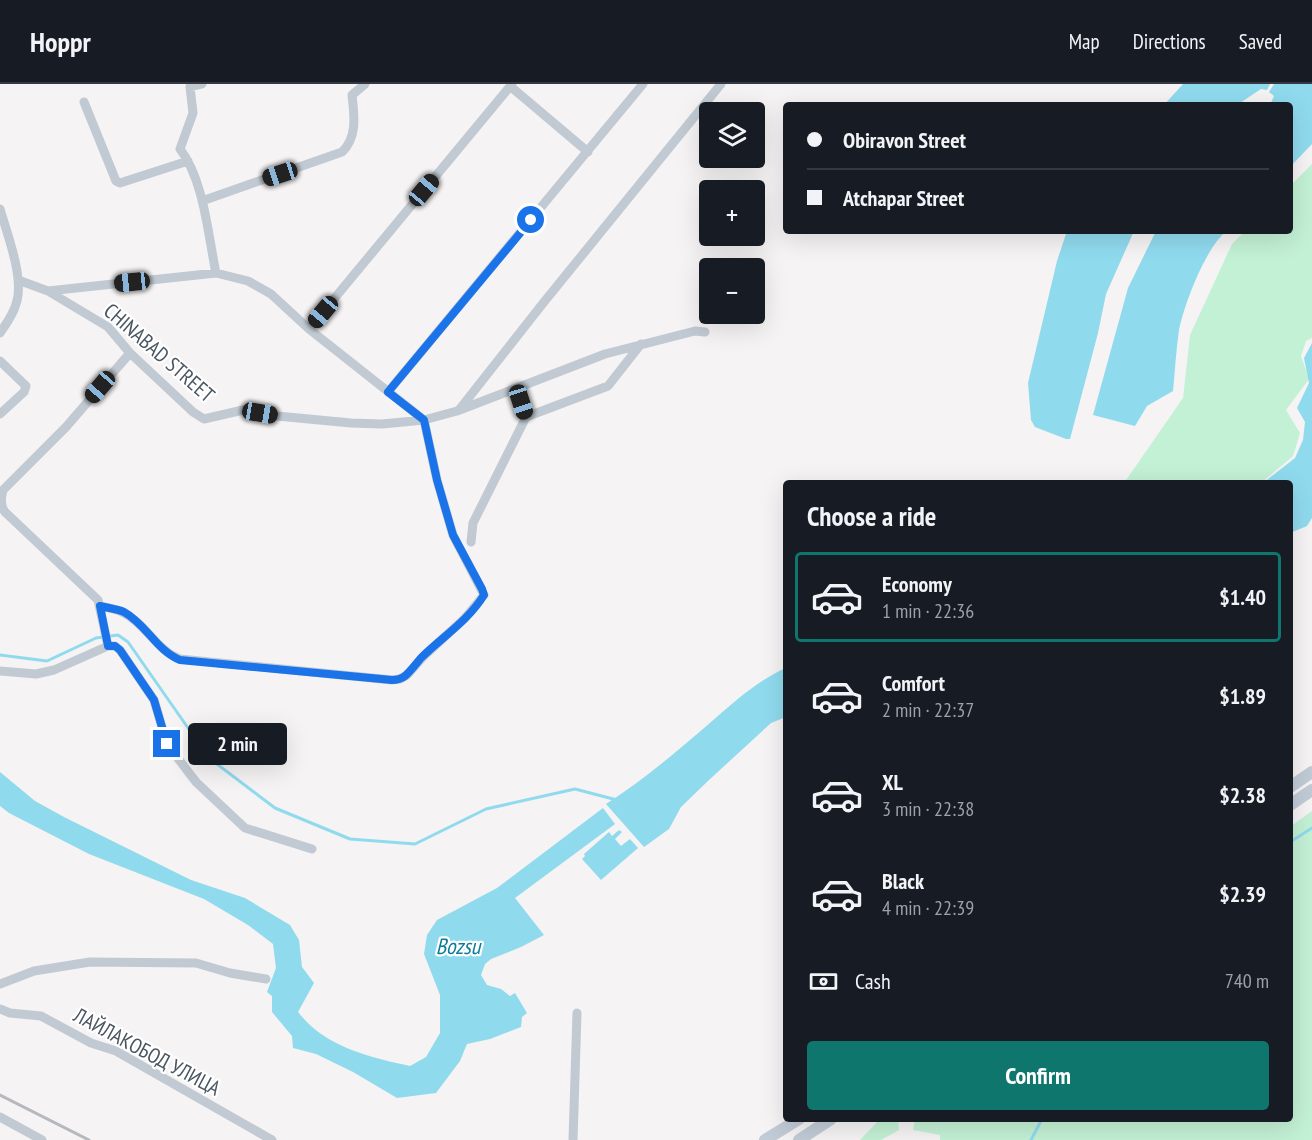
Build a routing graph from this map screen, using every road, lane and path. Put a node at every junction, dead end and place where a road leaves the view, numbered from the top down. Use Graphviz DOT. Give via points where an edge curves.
graph roads {
  1 [pos="202,84"];
  2 [pos="365,84"];
  3 [pos="644,84"];
  4 [pos="721,84"];
  5 [pos="511,85"];
  6 [pos="84,102"];
  7 [pos="588,152"];
  8 [pos="189,160"];
  9 [pos="201,201"];
  10 [pos="0,209"];
  11 [pos="0,254"];
  12 [pos="12,254"];
  13 [pos="216,273"];
  14 [pos="18,280"];
  15 [pos="48,291"];
  16 [pos="309,329"];
  17 [pos="705,332"];
  18 [pos="0,333"];
  19 [pos="642,344"];
  20 [pos="130,353"];
  21 [pos="0,361"];
  22 [pos="516,388"];
  23 [pos="388,392"];
  24 [pos="457,411"];
  25 [pos="0,414"];
  26 [pos="526,417"];
  27 [pos="424,420"];
  28 [pos="1,490"];
  29 [pos="471,542"];
  30 [pos="100,606"];
  31 [pos="108,646"];
  32 [pos="0,671"];
  33 [pos="1312,772"];
  34 [pos="1293,785"];
  35 [pos="1312,790"];
  36 [pos="1293,804"];
  37 [pos="312,849"];
  38 [pos="266,978"];
  39 [pos="0,984"];
  40 [pos="0,1009"];
  41 [pos="577,1013"];
  42 [pos="0,1117"];
  43 [pos="794,1122"];
  44 [pos="826,1122"];
  45 [pos="42,1140"];
  46 [pos="272,1140"];
  47 [pos="573,1140"];
  48 [pos="765,1140"];
  49 [pos="799,1140"];
  1 -- 8 [label="street" via="190,87 193,113 180,149"];
  2 -- 9 [label="street" via="352,95 354,124 342,152"];
  3 -- 7 [label="street"];
  4 -- 24 [label="street"];
  5 -- 7 [label="street"];
  5 -- 16 [label="street"];
  6 -- 8 [label="street" via="116,181 120,183"];
  7 -- 23 [label="street"];
  8 -- 9 [label="street"];
  9 -- 13 [label="street"];
  10 -- 12 [label="street"];
  11 -- 12 [label="street"];
  12 -- 14 [label="street"];
  13 -- 15 [label="street"];
  13 -- 16 [label="street" via="248,281 271,294"];
  14 -- 15 [label="street, CHINABAD STREET"];
  14 -- 18 [label="street" via="17,302"];
  15 -- 20 [label="street, CHINABAD STREET" via="108,327"];
  16 -- 23 [label="street"];
  17 -- 19 [label="street, CHINABAD STREET"];
  19 -- 22 [label="street, CHINABAD STREET"];
  19 -- 26 [label="street" via="608,386"];
  20 -- 27 [label="street, CHINABAD STREET" via="200,418 243,410 351,423"];
  20 -- 28 [label="street" via="66,427"];
  21 -- 25 [label="street" via="26,386"];
  22 -- 24 [label="street, CHINABAD STREET"];
  22 -- 26 [label="street"];
  23 -- 27 [label="street"];
  24 -- 27 [label="street, CHINABAD STREET"];
  26 -- 29 [label="street" via="473,523"];
  27 -- 30 [label="street" via="453,535 484,595 400,680 180,660 134,619 122,611"];
  28 -- 30 [label="street" via="5,512"];
  30 -- 31 [label="street"];
  31 -- 32 [label="street" via="54,670 36,674"];
  31 -- 37 [label="street" via="120,650 154,700 167,744 196,782 246,828"];
  33 -- 34 [label="main road"];
  35 -- 36 [label="main road"];
  38 -- 39 [label="street" via="196,963 90,962 34,971"];
  40 -- 46 [label="street, ЛАЙЛАКОБОД УЛИЦА" via="41,1016 91,1043 116,1051"];
  41 -- 47 [label="street"];
  42 -- 45 [label="street"];
  43 -- 48 [label="main road"];
  44 -- 49 [label="main road"];
}
